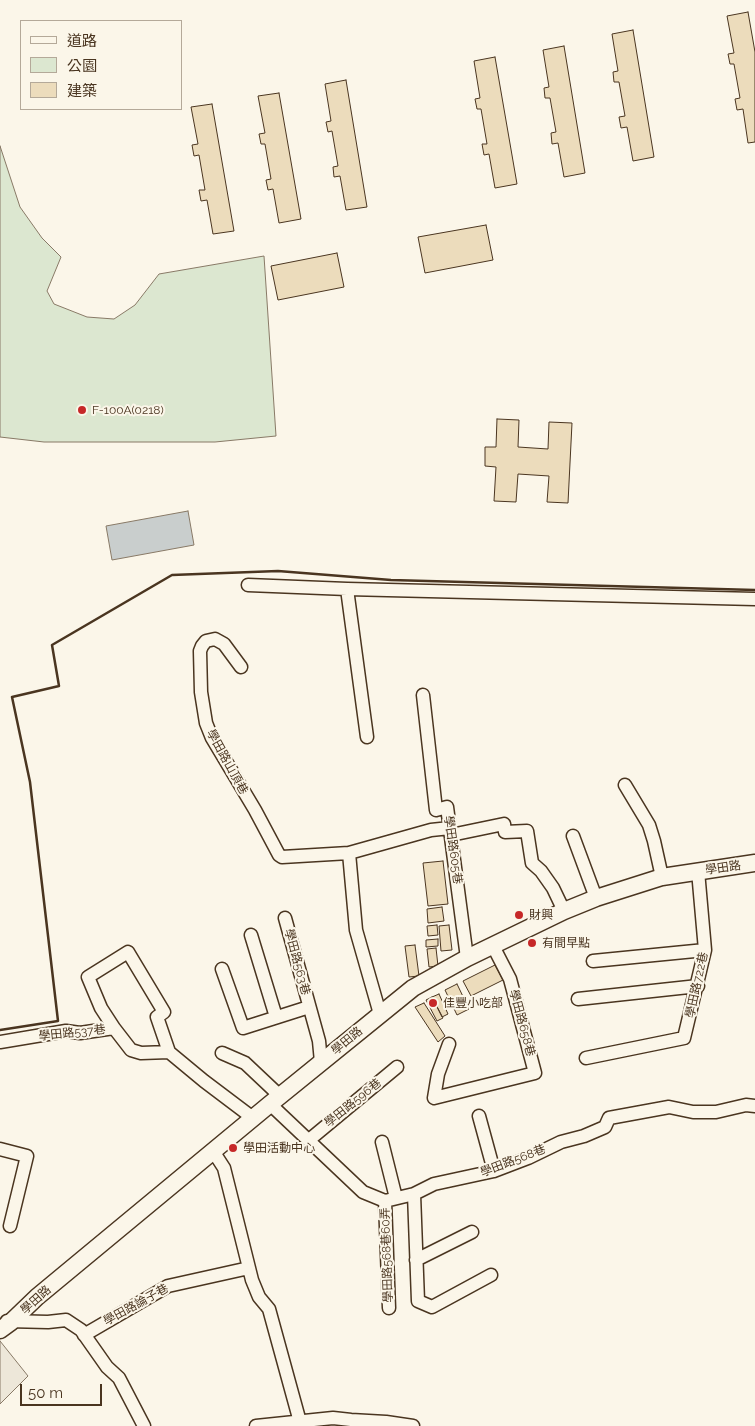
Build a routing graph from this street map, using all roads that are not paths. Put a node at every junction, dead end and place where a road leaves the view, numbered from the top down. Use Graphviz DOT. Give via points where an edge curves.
graph roads {
  1 [pos="248,585"];
  2 [pos="347,590"];
  3 [pos="755,599"];
  4 [pos="241,667"];
  5 [pos="423,694"];
  6 [pos="367,737"];
  7 [pos="625,785"];
  8 [pos="451,832"];
  9 [pos="573,836"];
  10 [pos="349,853"];
  11 [pos="755,863"];
  12 [pos="698,871"];
  13 [pos="662,878"];
  14 [pos="596,898"];
  15 [pos="564,911"];
  16 [pos="285,918"];
  17 [pos="251,936"];
  18 [pos="493,946"];
  19 [pos="705,950"];
  20 [pos="467,958"];
  21 [pos="594,961"];
  22 [pos="222,969"];
  23 [pos="698,986"];
  24 [pos="578,999"];
  25 [pos="309,1007"];
  26 [pos="380,1014"];
  27 [pos="276,1017"];
  28 [pos="114,1028"];
  29 [pos="0,1042"];
  30 [pos="449,1044"];
  31 [pos="169,1052"];
  32 [pos="222,1053"];
  33 [pos="586,1058"];
  34 [pos="321,1062"];
  35 [pos="397,1067"];
  36 [pos="275,1100"];
  37 [pos="755,1106"];
  38 [pos="479,1116"];
  39 [pos="253,1118"];
  40 [pos="309,1140"];
  41 [pos="382,1142"];
  42 [pos="0,1149"];
  43 [pos="213,1151"];
  44 [pos="494,1171"];
  45 [pos="414,1194"];
  46 [pos="390,1200"];
  47 [pos="10,1226"];
  48 [pos="472,1232"];
  49 [pos="416,1260"];
  50 [pos="249,1268"];
  51 [pos="491,1274"];
  52 [pos="389,1308"];
  53 [pos="4,1324"];
  54 [pos="84,1335"];
  55 [pos="300,1422"];
  56 [pos="144,1426"];
  57 [pos="256,1426"];
  58 [pos="413,1426"];
  1 -- 2 [label="street"];
  2 -- 3 [label="street"];
  2 -- 6 [label="street"];
  4 -- 10 [label="street, 學田路山頂巷" via="224,644 215,639 202,646 201,692 206,723 276,851 282,857"];
  5 -- 8 [label="street, 學田路605巷" via="436,810 447,807"];
  7 -- 13 [label="street" via="648,825"];
  8 -- 10 [label="street, 學田路山頂巷" via="431,830"];
  8 -- 15 [label="street, 學田路山頂巷" via="504,824 505,832 528,831 532,863 542,871"];
  8 -- 20 [label="street, 學田路605巷"];
  9 -- 14 [label="street"];
  10 -- 26 [label="street" via="356,930"];
  11 -- 12 [label="main road, 學田路"];
  12 -- 13 [label="main road, 學田路"];
  12 -- 19 [label="street, 學田路722巷"];
  13 -- 14 [label="main road, 學田路"];
  14 -- 15 [label="main road, 學田路"];
  15 -- 18 [label="main road, 學田路"];
  16 -- 25 [label="street, 學田路563巷"];
  17 -- 27 [label="street"];
  18 -- 20 [label="main road, 學田路"];
  18 -- 30 [label="street, 學田路658巷" via="510,979 536,1073 434,1098 438,1074"];
  19 -- 21 [label="street"];
  19 -- 23 [label="street, 學田路722巷"];
  20 -- 26 [label="main road, 學田路" via="413,988"];
  22 -- 27 [label="street, 學田路563巷" via="243,1028"];
  23 -- 24 [label="street"];
  23 -- 33 [label="street, 學田路722巷" via="684,1038"];
  25 -- 27 [label="street, 學田路563巷"];
  25 -- 34 [label="street, 學田路563巷" via="319,1041"];
  26 -- 34 [label="main road, 學田路"];
  28 -- 29 [label="street, 學田路537巷" via="80,1033 66,1031"];
  28 -- 31 [label="street, 學田路537巷" via="131,1050"];
  28 -- 31 [label="street, 學田路537巷" via="88,977 128,952 164,1012 157,1017"];
  31 -- 39 [label="street"];
  32 -- 36 [label="street" via="245,1063"];
  34 -- 36 [label="main road, 學田路"];
  35 -- 40 [label="street, 學田路596巷"];
  36 -- 39 [label="main road, 學田路"];
  36 -- 40 [label="street"];
  37 -- 44 [label="street, 學田路568巷" via="716,1112 669,1107 609,1118 605,1127"];
  38 -- 44 [label="street"];
  39 -- 43 [label="main road, 學田路"];
  40 -- 46 [label="street" via="363,1192"];
  41 -- 46 [label="street, 學田路568巷60弄"];
  42 -- 47 [label="street" via="27,1156"];
  43 -- 50 [label="street" via="224,1168"];
  43 -- 53 [label="main road, 學田路"];
  44 -- 45 [label="street, 學田路568巷" via="434,1184"];
  45 -- 46 [label="street, 學田路568巷"];
  45 -- 49 [label="street"];
  46 -- 52 [label="street, 學田路568巷60弄"];
  48 -- 49 [label="street"];
  49 -- 51 [label="street" via="418,1301 432,1307"];
  50 -- 54 [label="street, 學田路論子巷" via="168,1286"];
  50 -- 55 [label="street" via="259,1297 269,1309"];
  53 -- 54 [label="street" via="66,1320"];
  54 -- 56 [label="street" via="119,1378"];
  55 -- 57 [label="street"];
  55 -- 58 [label="street" via="333,1418"];
}
